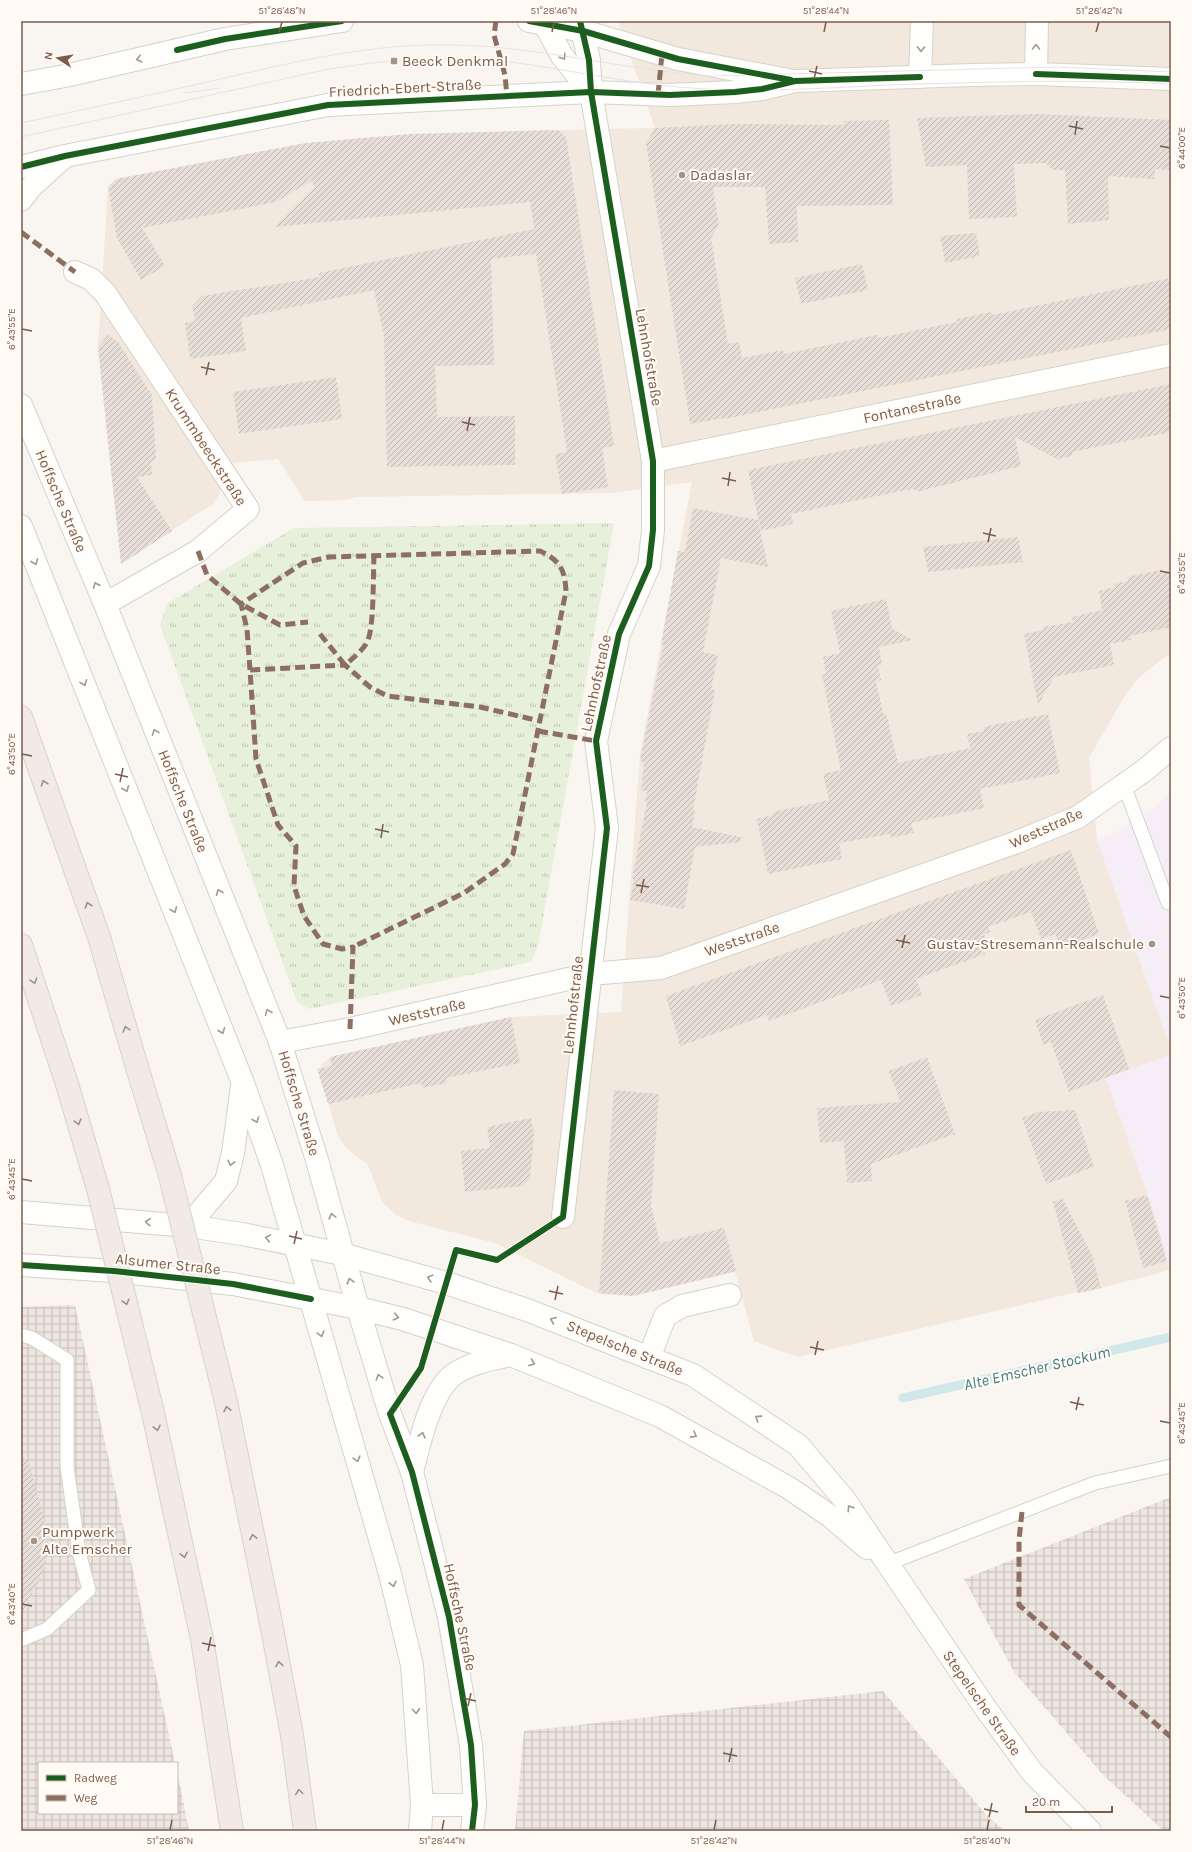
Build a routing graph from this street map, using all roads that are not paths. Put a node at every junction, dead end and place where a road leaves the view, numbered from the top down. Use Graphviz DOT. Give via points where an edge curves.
graph roads {
  1 [pos="342,21"];
  2 [pos="922,21"];
  3 [pos="1037,21"];
  4 [pos="539,22"];
  5 [pos="581,26"];
  6 [pos="1036,74"];
  7 [pos="920,77"];
  8 [pos="1171,79"];
  9 [pos="795,81"];
  10 [pos="21,84"];
  11 [pos="591,92"];
  12 [pos="65,156"];
  13 [pos="21,167"];
  14 [pos="21,200"];
  15 [pos="75,272"];
  16 [pos="1171,355"];
  17 [pos="21,405"];
  18 [pos="653,462"];
  19 [pos="21,526"];
  20 [pos="105,604"];
  21 [pos="21,717"];
  22 [pos="1171,748"];
  23 [pos="1124,785"];
  24 [pos="1168,903"];
  25 [pos="21,945"];
  26 [pos="590,974"];
  27 [pos="280,1042"];
  28 [pos="243,1083"];
  29 [pos="21,1212"];
  30 [pos="563,1217"];
  31 [pos="188,1226"];
  32 [pos="294,1243"];
  33 [pos="342,1254"];
  34 [pos="21,1265"];
  35 [pos="730,1294"];
  36 [pos="311,1299"];
  37 [pos="358,1308"];
  38 [pos="21,1335"];
  39 [pos="510,1355"];
  40 [pos="649,1358"];
  41 [pos="1171,1466"];
  42 [pos="412,1472"];
  43 [pos="887,1564"];
  44 [pos="21,1640"];
  45 [pos="422,1805"];
  46 [pos="475,1805"];
  47 [pos="232,1831"];
  48 [pos="305,1831"];
  49 [pos="420,1831"];
  50 [pos="472,1831"];
  51 [pos="1090,1831"];
  1 -- 10 [label="street, one-way" via="225,39"];
  2 -- 7 [label="street, one-way"];
  6 -- 3 [label="street, one-way"];
  4 -- 5 [label="street, Friedrich-Ebert-Straße"];
  4 -- 11 [label="street, one-way"];
  5 -- 9 [label="street, Friedrich-Ebert-Straße" via="678,59"];
  5 -- 11 [label="street, Lehnhofstraße" via="589,60"];
  6 -- 7 [label="street, Friedrich-Ebert-Straße"];
  6 -- 8 [label="street, Friedrich-Ebert-Straße"];
  7 -- 9 [label="street, Friedrich-Ebert-Straße"];
  9 -- 11 [label="street, Friedrich-Ebert-Straße" via="735,92 670,95"];
  11 -- 12 [label="street, Friedrich-Ebert-Straße" via="328,105"];
  11 -- 18 [label="street, Lehnhofstraße"];
  12 -- 13 [label="street, Friedrich-Ebert-Straße"];
  12 -- 14 [label="street" via="30,188"];
  15 -- 20 [label="street, Krummbeeckstraße" via="91,279 105,293 248,509 198,551"];
  16 -- 18 [label="street, Fontanestraße"];
  20 -- 17 [label="street, Hoffsche Straße, one-way"];
  18 -- 26 [label="street, Lehnhofstraße" via="653,530 649,566 619,634 596,741 607,828"];
  19 -- 28 [label="street, one-way"];
  27 -- 20 [label="street, Hoffsche Straße, one-way"];
  48 -- 21 [label="highway, one-way, bridge" via="292,1735 226,1402 170,1172 99,937"];
  22 -- 23 [label="street, Weststraße"];
  23 -- 24 [label="lane"];
  23 -- 26 [label="street, Weststraße" via="1078,816 1017,842 661,968"];
  25 -- 47 [label="highway, one-way, bridge" via="68,1084 98,1189 153,1413 202,1639"];
  26 -- 27 [label="street, Weststraße" via="350,1029"];
  26 -- 30 [label="street, Lehnhofstraße"];
  33 -- 27 [label="street, Hoffsche Straße, one-way" via="317,1160"];
  28 -- 31 [label="street, one-way" via="233,1153 226,1181"];
  28 -- 32 [label="street, one-way" via="272,1165"];
  31 -- 29 [label="street, one-way"];
  32 -- 31 [label="street, one-way"];
  32 -- 33 [label="street, Stepelsche Straße"];
  32 -- 36 [label="street"];
  37 -- 33 [label="street, Hoffsche Straße, one-way"];
  40 -- 33 [label="street, Stepelsche Straße, one-way" via="528,1310 446,1283"];
  34 -- 36 [label="street, Alsumer Straße" via="114,1271 233,1284"];
  35 -- 40 [label="street" via="682,1306 665,1316"];
  36 -- 37 [label="street, Stepelsche Straße"];
  36 -- 45 [label="street, one-way" via="390,1574 412,1665"];
  37 -- 39 [label="street, Stepelsche Straße, one-way" via="403,1319"];
  42 -- 37 [label="street, Hoffsche Straße, one-way" via="390,1414"];
  38 -- 44 [label="lane" via="32,1338 67,1360 67,1467 79,1552 90,1590 47,1629"];
  42 -- 39 [label="street, one-way" via="434,1400 453,1376 479,1362"];
  39 -- 43 [label="street, Stepelsche Straße, one-way" via="660,1416 789,1488 830,1516"];
  43 -- 40 [label="street, Stepelsche Straße, one-way" via="844,1499 798,1445 693,1375"];
  41 -- 43 [label="lane" via="1096,1483"];
  42 -- 46 [label="street, Hoffsche Straße" via="449,1617 471,1745"];
  43 -- 51 [label="street, Stepelsche Straße" via="1032,1772"];
  45 -- 46 [label="street"];
  45 -- 49 [label="street"];
  46 -- 50 [label="street, Hoffsche Straße"];
}
